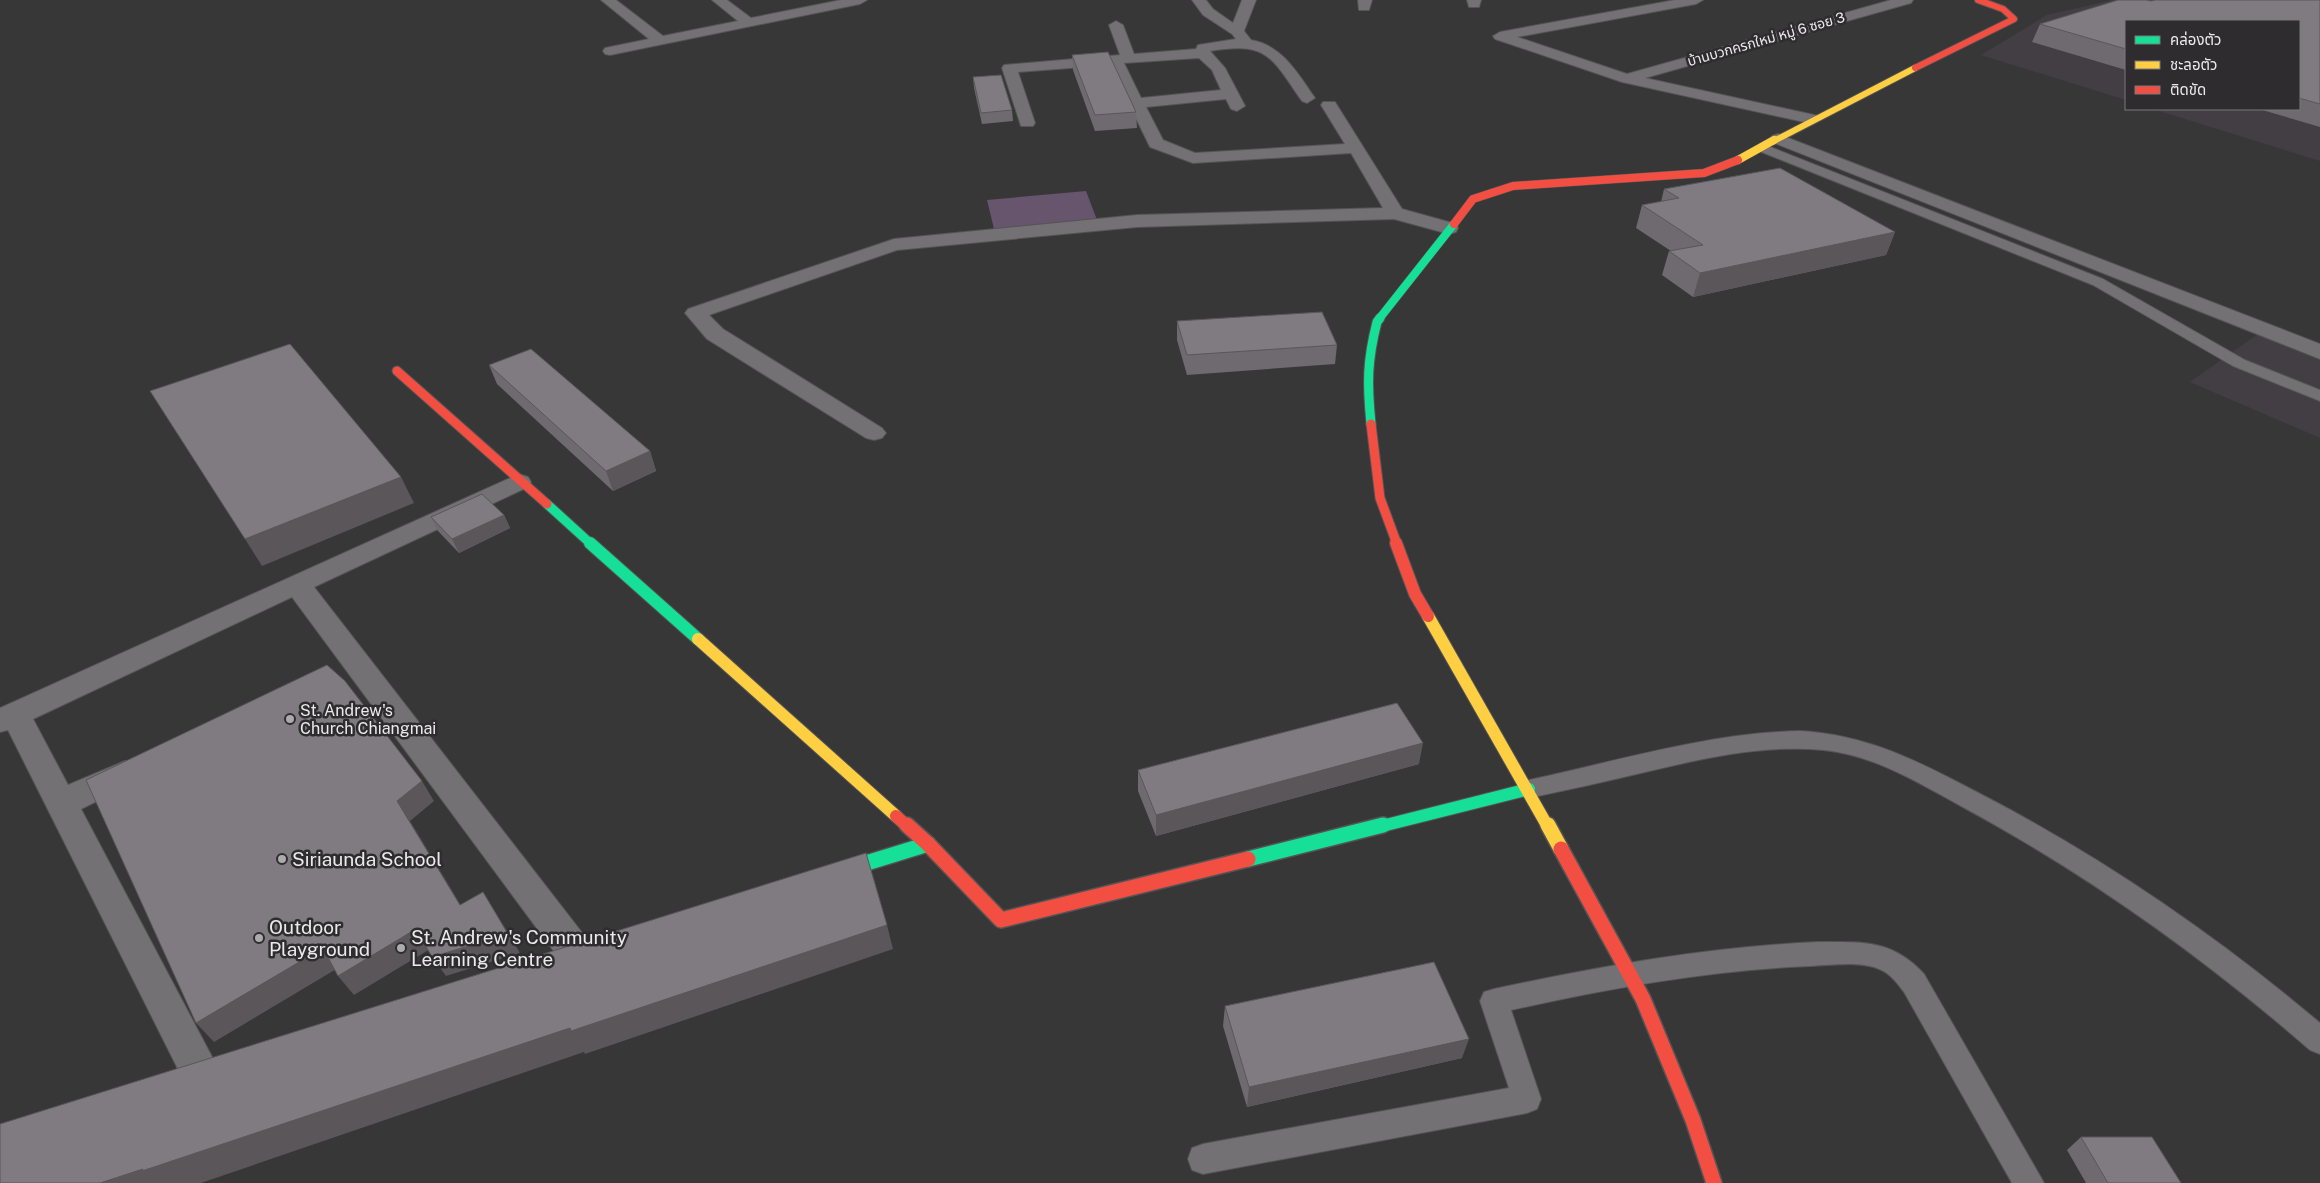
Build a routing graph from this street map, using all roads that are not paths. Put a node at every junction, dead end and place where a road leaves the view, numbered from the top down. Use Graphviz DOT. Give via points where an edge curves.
graph roads {
  1 [pos="608,0"];
  2 [pos="719,0"];
  3 [pos="860,0"];
  4 [pos="1199,0"];
  5 [pos="1249,0"];
  6 [pos="1696,0"];
  7 [pos="1906,0"];
  8 [pos="1978,0"];
  9 [pos="834,2"];
  10 [pos="749,23"];
  11 [pos="1116,25"];
  12 [pos="1242,37"];
  13 [pos="661,41"];
  14 [pos="610,51"];
  15 [pos="1202,53"];
  16 [pos="1122,60"];
  17 [pos="1627,79"];
  18 [pos="1307,98"];
  19 [pos="1136,103"];
  20 [pos="1329,105"];
  21 [pos="1813,119"];
  22 [pos="1026,123"];
  23 [pos="1778,139"];
  24 [pos="1356,148"];
  25 [pos="1763,148"];
  26 [pos="1395,213"];
  27 [pos="1449,228"];
  28 [pos="2320,352"];
  29 [pos="397,370"];
  30 [pos="2320,396"];
  31 [pos="874,433"];
  32 [pos="519,482"];
  33 [pos="297,584"];
  34 [pos="8,717"];
  35 [pos="151,760"];
  36 [pos="1529,790"];
  37 [pos="62,803"];
  38 [pos="928,844"];
  39 [pos="823,876"];
  40 [pos="577,954"];
  41 [pos="1630,972"];
  42 [pos="2320,1041"];
  43 [pos="200,1072"];
  44 [pos="1204,1159"];
  45 [pos="1714,1183"];
  46 [pos="2029,1183"];
  1 -- 13 [label="street"];
  2 -- 10 [label="street"];
  3 -- 9 [label="street"];
  4 -- 12 [label="street" via="1208,12"];
  5 -- 12 [label="street"];
  6 -- 17 [label="street" via="1500,36"];
  7 -- 17 [label="street, บ้านบวกครกใหม่ หมู่ 6 ซอย 3"];
  8 -- 21 [label="street" via="2003,9 2014,18"];
  9 -- 10 [label="street"];
  10 -- 13 [label="street"];
  11 -- 16 [label="street"];
  12 -- 15 [label="street" via="1203,48"];
  12 -- 18 [label="street" via="1275,56"];
  13 -- 14 [label="street"];
  15 -- 16 [label="street"];
  15 -- 19 [label="street" via="1218,68 1234,100"];
  16 -- 19 [label="street"];
  16 -- 22 [label="street" via="1010,68"];
  17 -- 21 [label="street"];
  19 -- 24 [label="street" via="1156,143 1193,158"];
  20 -- 24 [label="street"];
  21 -- 23 [label="street"];
  23 -- 25 [label="street"];
  23 -- 28 [label="street"];
  24 -- 26 [label="street"];
  25 -- 27 [label="street" via="1704,173 1494,190 1473,199"];
  25 -- 30 [label="lane" via="2098,282 2239,363"];
  26 -- 27 [label="street"];
  26 -- 31 [label="street" via="1137,221 894,245 694,312 715,334"];
  27 -- 36 [label="street" via="1377,322 1368,359 1368,397 1380,498 1415,594"];
  29 -- 32 [label="street"];
  32 -- 33 [label="street"];
  32 -- 38 [label="street"];
  33 -- 34 [label="street"];
  33 -- 40 [label="street" via="343,669"];
  34 -- 37 [label="street"];
  35 -- 37 [label="street"];
  36 -- 38 [label="street" via="1001,920"];
  36 -- 41 [label="street"];
  36 -- 42 [label="lane" via="1711,748 1770,739 1856,745 1917,771 2017,823 2164,917 2237,970"];
  37 -- 43 [label="street"];
  38 -- 39 [label="street"];
  41 -- 44 [label="lane" via="1494,1001 1527,1099"];
  41 -- 45 [label="street" via="1693,1120"];
  41 -- 46 [label="lane" via="1772,955 1852,954 1885,958 1900,966 1914,983"];
}
